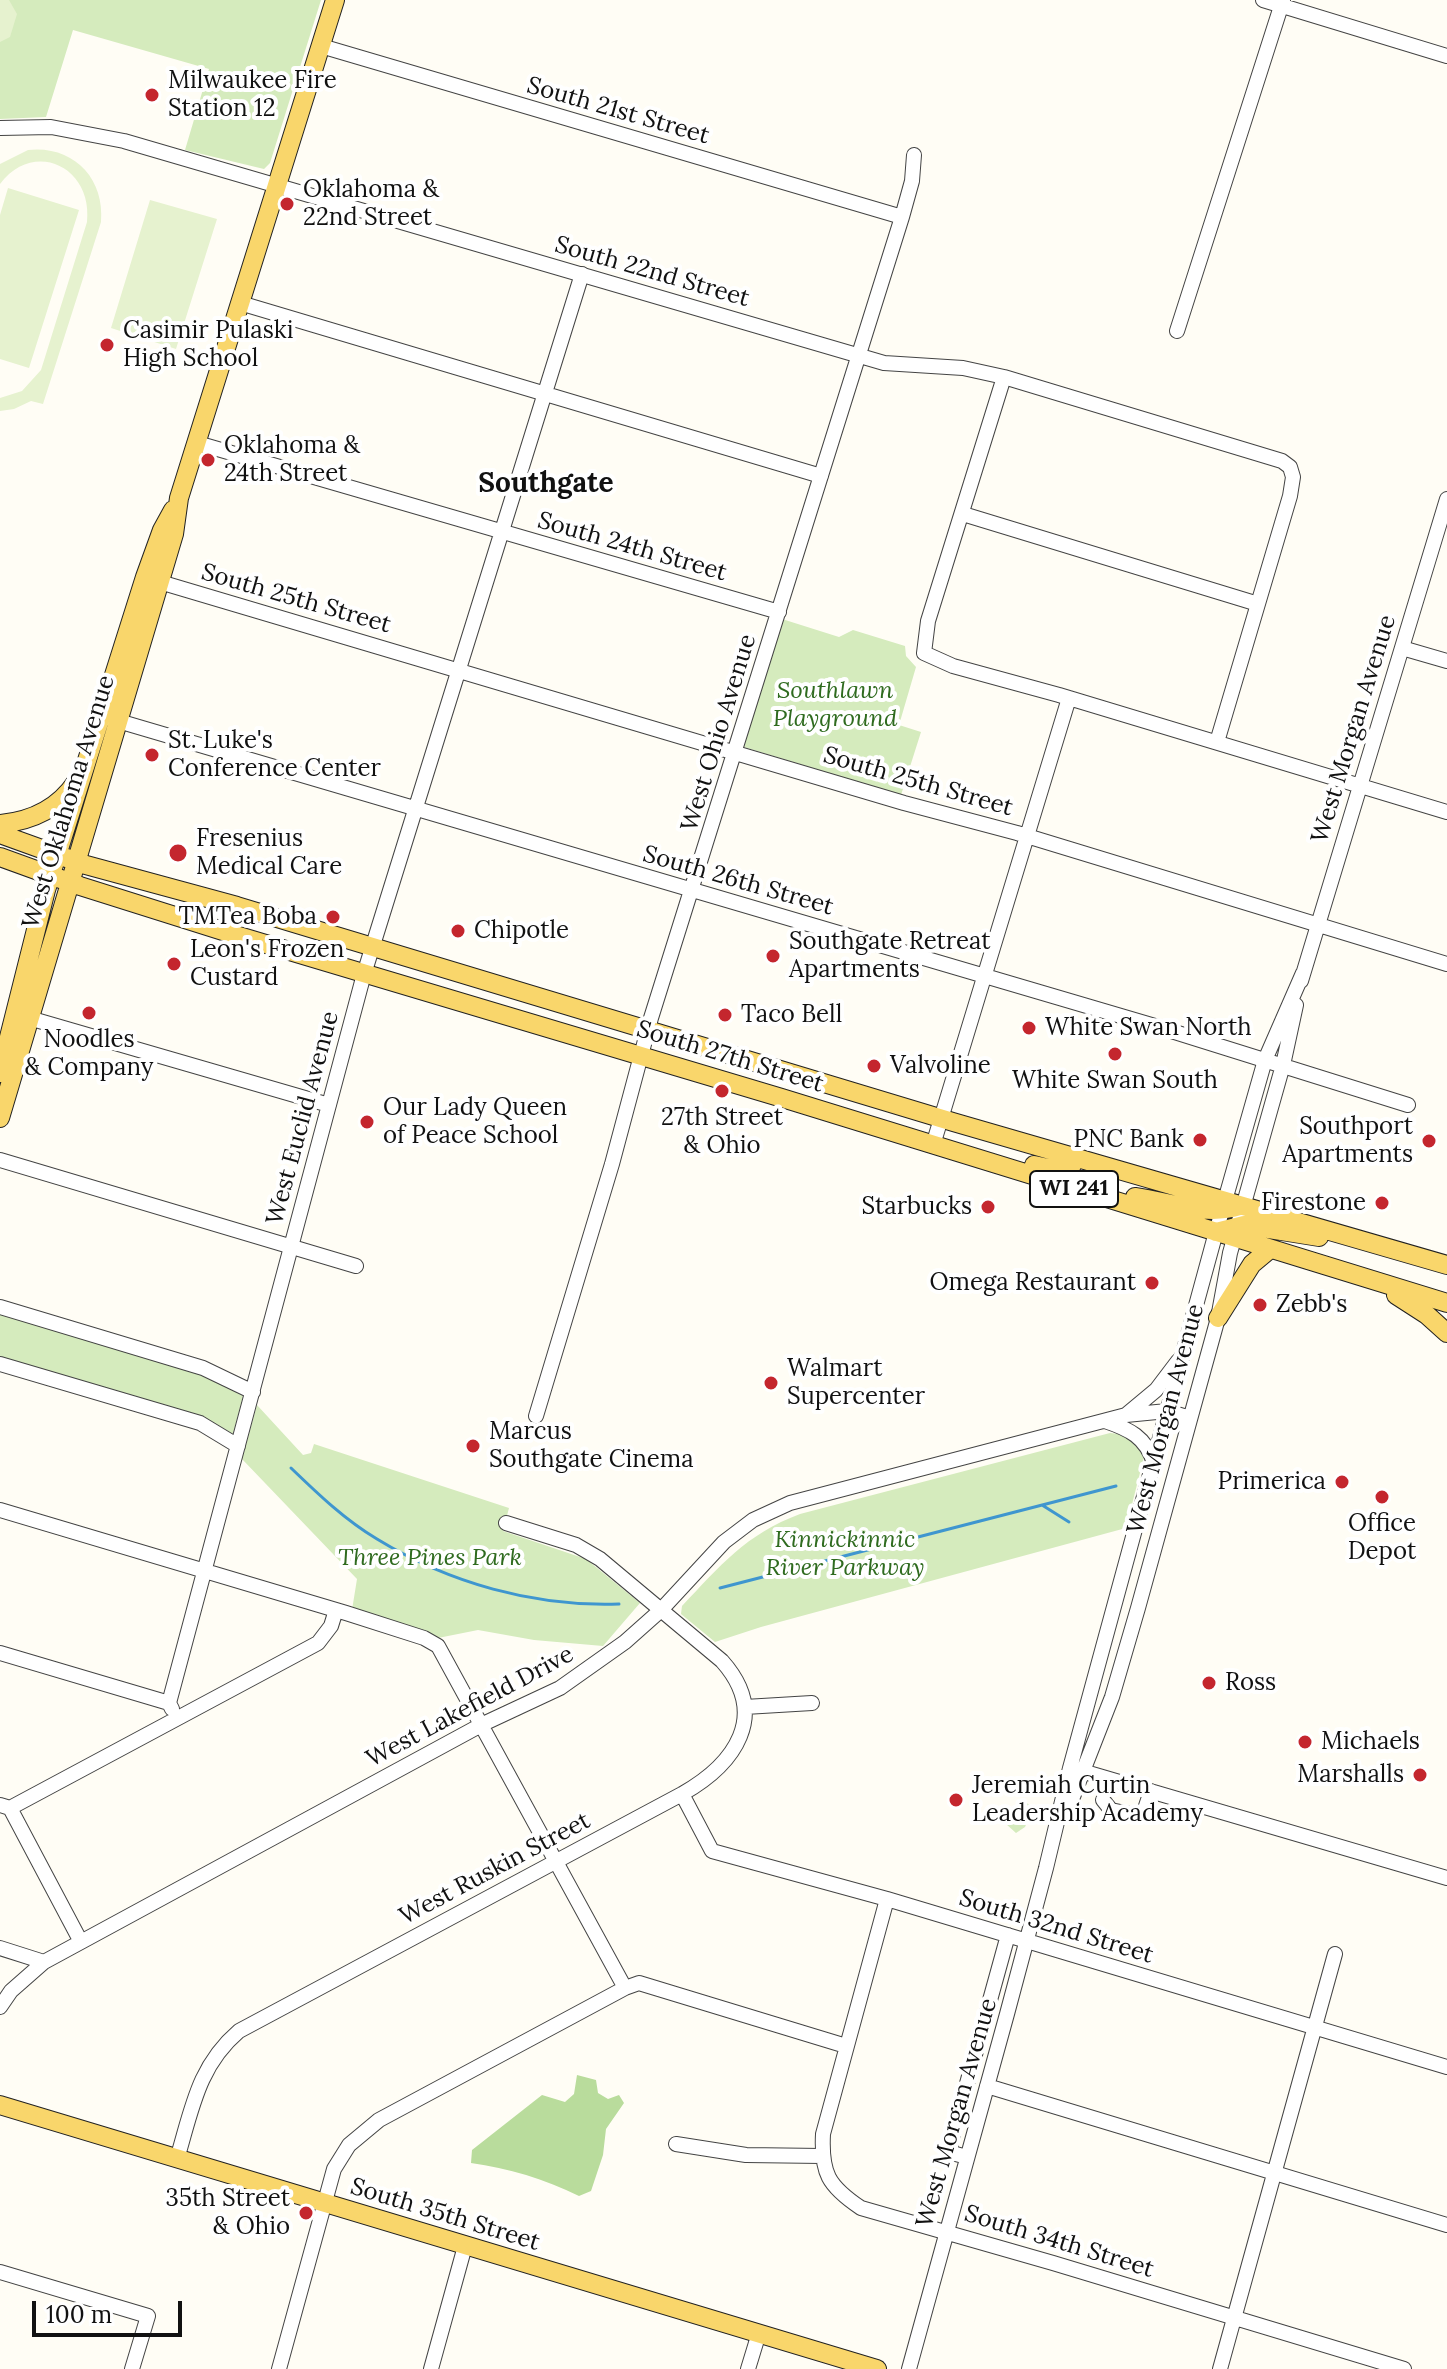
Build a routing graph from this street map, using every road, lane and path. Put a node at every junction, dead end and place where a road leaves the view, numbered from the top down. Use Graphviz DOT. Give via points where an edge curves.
graph roads {
  1 [pos="335,0"];
  2 [pos="1263,0"];
  3 [pos="1282,2"];
  4 [pos="321,46"];
  5 [pos="1447,56"];
  6 [pos="0,128"];
  7 [pos="914,155"];
  8 [pos="277,186"];
  9 [pos="902,217"];
  10 [pos="582,274"];
  11 [pos="240,303"];
  12 [pos="1177,331"];
  13 [pos="859,356"];
  14 [pos="1004,377"];
  15 [pos="544,394"];
  16 [pos="197,443"];
  17 [pos="821,476"];
  18 [pos="1446,506"];
  19 [pos="963,514"];
  20 [pos="503,532"];
  21 [pos="152,580"];
  22 [pos="1258,604"];
  23 [pos="779,612"];
  24 [pos="1402,648"];
  25 [pos="1447,661"];
  26 [pos="459,670"];
  27 [pos="1069,698"];
  28 [pos="100,715"];
  29 [pos="120,722"];
  30 [pos="1217,742"];
  31 [pos="736,753"];
  32 [pos="84,769"];
  33 [pos="1359,786"];
  34 [pos="416,809"];
  35 [pos="1447,812"];
  36 [pos="0,824"];
  37 [pos="0,834"];
  38 [pos="1028,836"];
  39 [pos="0,857"];
  40 [pos="66,858"];
  41 [pos="51,875"];
  42 [pos="69,882"];
  43 [pos="692,891"];
  44 [pos="237,906"];
  45 [pos="1317,925"];
  46 [pos="229,933"];
  47 [pos="372,949"];
  48 [pos="36,964"];
  49 [pos="1447,964"];
  50 [pos="1303,973"];
  51 [pos="364,974"];
  52 [pos="985,977"];
  53 [pos="22,1016"];
  54 [pos="550,1028"];
  55 [pos="648,1031"];
  56 [pos="722,1053"];
  57 [pos="643,1055"];
  58 [pos="1265,1060"];
  59 [pos="1283,1065"];
  60 [pos="0,1073"];
  61 [pos="850,1090"];
  62 [pos="329,1105"];
  63 [pos="1408,1105"];
  64 [pos="827,1112"];
  65 [pos="0,1118"];
  66 [pos="940,1118"];
  67 [pos="933,1145"];
  68 [pos="1075,1157"];
  69 [pos="980,1159"];
  70 [pos="0,1160"];
  71 [pos="1085,1192"];
  72 [pos="1230,1206"];
  73 [pos="1229,1232"];
  74 [pos="1346,1235"];
  75 [pos="292,1246"];
  76 [pos="1270,1249"];
  77 [pos="1447,1265"];
  78 [pos="356,1266"];
  79 [pos="1381,1284"];
  80 [pos="1447,1303"];
  81 [pos="0,1307"];
  82 [pos="1218,1318"];
  83 [pos="1447,1333"];
  84 [pos="1185,1349"];
  85 [pos="0,1364"];
  86 [pos="253,1392"];
  87 [pos="1167,1411"];
  88 [pos="1126,1415"];
  89 [pos="536,1416"];
  90 [pos="1190,1418"];
  91 [pos="1105,1421"];
  92 [pos="238,1446"];
  93 [pos="1154,1463"];
  94 [pos="0,1510"];
  95 [pos="506,1523"];
  96 [pos="205,1571"];
  97 [pos="336,1610"];
  98 [pos="661,1610"];
  99 [pos="0,1653"];
  100 [pos="169,1703"];
  101 [pos="812,1703"];
  102 [pos="745,1707"];
  103 [pos="177,1719"];
  104 [pos="483,1724"];
  105 [pos="1076,1769"];
  106 [pos="1151,1791"];
  107 [pos="682,1794"];
  108 [pos="1103,1800"];
  109 [pos="5,1806"];
  110 [pos="557,1861"];
  111 [pos="1447,1878"];
  112 [pos="887,1899"];
  113 [pos="1008,1935"];
  114 [pos="1027,1941"];
  115 [pos="81,1942"];
  116 [pos="0,1948"];
  117 [pos="1335,1954"];
  118 [pos="44,1962"];
  119 [pos="625,1988"];
  120 [pos="0,2007"];
  121 [pos="1315,2027"];
  122 [pos="846,2046"];
  123 [pos="1447,2067"];
  124 [pos="987,2086"];
  125 [pos="0,2105"];
  126 [pos="676,2144"];
  127 [pos="822,2156"];
  128 [pos="967,2157"];
  129 [pos="177,2159"];
  130 [pos="1275,2173"];
  131 [pos="324,2203"];
  132 [pos="1447,2225"];
  133 [pos="946,2231"];
  134 [pos="465,2246"];
  135 [pos="0,2272"];
  136 [pos="1234,2317"];
  137 [pos="759,2333"];
  138 [pos="132,2369"];
  139 [pos="279,2369"];
  140 [pos="431,2369"];
  141 [pos="748,2369"];
  142 [pos="877,2369"];
  143 [pos="909,2369"];
  144 [pos="1220,2369"];
  145 [pos="1404,2369"];
  1 -- 4 [label="main road, West Oklahoma Avenue"];
  2 -- 3 [label="street"];
  3 -- 5 [label="street"];
  3 -- 12 [label="street"];
  4 -- 8 [label="main road, West Oklahoma Avenue"];
  4 -- 9 [label="street, South 21st Street"];
  6 -- 8 [label="street, South 22nd Street" via="93,133"];
  7 -- 9 [label="street, West Ohio Avenue"];
  8 -- 10 [label="street, South 22nd Street"];
  8 -- 11 [label="main road, West Oklahoma Avenue"];
  9 -- 13 [label="street, West Ohio Avenue"];
  10 -- 13 [label="street, South 22nd Street"];
  10 -- 15 [label="street, West Euclid Avenue"];
  11 -- 15 [label="street"];
  11 -- 16 [label="main road, West Oklahoma Avenue"];
  13 -- 14 [label="street, South 22nd Street"];
  13 -- 17 [label="street, West Ohio Avenue"];
  14 -- 19 [label="street"];
  14 -- 22 [label="street, South 22nd Street" via="1290,467 1290,496"];
  15 -- 17 [label="street"];
  15 -- 20 [label="street, West Euclid Avenue"];
  16 -- 20 [label="street, South 24th Street"];
  16 -- 21 [label="main road, West Oklahoma Avenue" via="162,530"];
  17 -- 23 [label="street, West Ohio Avenue"];
  18 -- 24 [label="street, West Morgan Avenue"];
  19 -- 22 [label="street"];
  19 -- 27 [label="street" via="928,621 924,653"];
  20 -- 23 [label="street, South 24th Street"];
  20 -- 26 [label="street, West Euclid Avenue"];
  21 -- 26 [label="street, South 25th Street"];
  21 -- 28 [label="main road, West Oklahoma Avenue"];
  21 -- 29 [label="main road, West Oklahoma Avenue"];
  22 -- 30 [label="street"];
  23 -- 31 [label="street, West Ohio Avenue"];
  24 -- 25 [label="street"];
  24 -- 33 [label="street, West Morgan Avenue"];
  26 -- 31 [label="street, South 25th Street"];
  26 -- 34 [label="street, West Euclid Avenue"];
  27 -- 30 [label="street"];
  27 -- 38 [label="street"];
  28 -- 29 [label="street, South 26th Street"];
  28 -- 32 [label="main road, West Oklahoma Avenue"];
  29 -- 34 [label="street, South 26th Street"];
  29 -- 40 [label="main road, West Oklahoma Avenue"];
  30 -- 33 [label="street"];
  31 -- 38 [label="street, South 25th Street"];
  31 -- 43 [label="street, West Ohio Avenue"];
  32 -- 36 [label="main road" via="51,808"];
  32 -- 40 [label="main road, West Oklahoma Avenue"];
  33 -- 35 [label="street"];
  33 -- 45 [label="street, West Morgan Avenue"];
  34 -- 43 [label="street, South 26th Street"];
  34 -- 47 [label="street, West Euclid Avenue"];
  37 -- 40 [label="main road, South 27th Street / WI 241"];
  38 -- 45 [label="street, South 25th Street"];
  38 -- 52 [label="street"];
  39 -- 41 [label="main road, South 27th Street / WI 241"];
  40 -- 41 [label="main road, West Oklahoma Avenue"];
  40 -- 42 [label="main road, West Oklahoma Avenue"];
  40 -- 44 [label="main road, South 27th Street / WI 241"];
  41 -- 42 [label="main road, South 27th Street / WI 241"];
  41 -- 48 [label="main road, West Oklahoma Avenue"];
  42 -- 46 [label="main road, South 27th Street / WI 241"];
  42 -- 48 [label="main road, West Oklahoma Avenue"];
  43 -- 52 [label="street, South 26th Street"];
  43 -- 55 [label="street, West Ohio Avenue"];
  44 -- 46 [label="main road"];
  44 -- 47 [label="main road, South 27th Street / WI 241"];
  45 -- 49 [label="street, South 25th Street"];
  45 -- 50 [label="street, West Morgan Avenue"];
  46 -- 51 [label="main road, South 27th Street / WI 241"];
  47 -- 51 [label="street, West Euclid Avenue"];
  47 -- 55 [label="main road, South 27th Street / WI 241"];
  48 -- 53 [label="main road, West Oklahoma Avenue"];
  50 -- 58 [label="street, West Morgan Avenue"];
  50 -- 59 [label="street, West Morgan Avenue"];
  51 -- 54 [label="main road, South 27th Street / WI 241"];
  51 -- 62 [label="street, West Euclid Avenue"];
  52 -- 58 [label="street, South 26th Street"];
  52 -- 66 [label="street"];
  53 -- 60 [label="main road, West Oklahoma Avenue"];
  53 -- 62 [label="street"];
  53 -- 65 [label="main road, West Oklahoma Avenue"];
  54 -- 55 [label="main road" via="575,1025 632,1038"];
  54 -- 57 [label="main road, South 27th Street / WI 241"];
  55 -- 56 [label="main road, South 27th Street / WI 241"];
  55 -- 57 [label="street, West Ohio Avenue"];
  56 -- 57 [label="main road" via="704,1058 658,1047"];
  56 -- 61 [label="main road, South 27th Street / WI 241"];
  57 -- 64 [label="main road, South 27th Street / WI 241"];
  57 -- 89 [label="street, West Ohio Avenue"];
  58 -- 59 [label="street, South 26th Street"];
  58 -- 72 [label="street, West Morgan Avenue"];
  59 -- 63 [label="street, South 26th Street"];
  59 -- 72 [label="street, West Morgan Avenue"];
  61 -- 64 [label="main road"];
  61 -- 66 [label="main road, South 27th Street / WI 241"];
  62 -- 75 [label="street, West Euclid Avenue"];
  64 -- 67 [label="main road, South 27th Street / WI 241"];
  66 -- 67 [label="street"];
  66 -- 68 [label="main road, South 27th Street / WI 241"];
  67 -- 69 [label="main road, South 27th Street / WI 241"];
  68 -- 69 [label="main road" via="1072,1165 1057,1170"];
  68 -- 72 [label="main road, South 27th Street / WI 241"];
  69 -- 71 [label="main road, South 27th Street / WI 241"];
  70 -- 75 [label="street"];
  71 -- 72 [label="main road" via="1196,1209"];
  71 -- 73 [label="main road, South 27th Street / WI 241"];
  72 -- 73 [label="street, West Morgan Avenue"];
  72 -- 73 [label="street, West Morgan Avenue"];
  72 -- 74 [label="main road, South 27th Street / WI 241"];
  73 -- 74 [label="main road"];
  73 -- 76 [label="main road, South 27th Street / WI 241"];
  73 -- 82 [label="street, West Morgan Avenue"];
  73 -- 84 [label="street, West Morgan Avenue"];
  74 -- 77 [label="main road, South 27th Street / WI 241"];
  75 -- 78 [label="street"];
  75 -- 86 [label="street, West Euclid Avenue"];
  76 -- 79 [label="main road, South 27th Street / WI 241"];
  76 -- 82 [label="main road" via="1252,1264"];
  79 -- 80 [label="main road, South 27th Street / WI 241"];
  79 -- 83 [label="main road"];
  81 -- 86 [label="street" via="203,1368"];
  82 -- 90 [label="street, West Morgan Avenue"];
  84 -- 87 [label="street, West Morgan Avenue"];
  84 -- 88 [label="street" via="1156,1390"];
  85 -- 92 [label="street" via="200,1423"];
  86 -- 92 [label="street, West Euclid Avenue"];
  87 -- 88 [label="street, West Lakefield Drive"];
  87 -- 90 [label="street, West Lakefield Drive"];
  87 -- 93 [label="street, West Morgan Avenue"];
  88 -- 91 [label="street, West Lakefield Drive"];
  90 -- 105 [label="street, West Morgan Avenue" via="1112,1697"];
  91 -- 93 [label="street" via="1139,1436"];
  91 -- 98 [label="street, West Lakefield Drive" via="790,1503 753,1520 724,1542"];
  92 -- 96 [label="street, West Euclid Avenue"];
  93 -- 105 [label="street, West Morgan Avenue"];
  94 -- 96 [label="street"];
  95 -- 98 [label="street" via="576,1545"];
  96 -- 97 [label="street"];
  96 -- 100 [label="street, West Euclid Avenue"];
  97 -- 103 [label="street" via="318,1643"];
  97 -- 104 [label="street" via="438,1646"];
  98 -- 102 [label="street" via="735,1675"];
  98 -- 104 [label="street, West Lakefield Drive" via="560,1688"];
  99 -- 100 [label="street"];
  100 -- 103 [label="street"];
  101 -- 102 [label="street"];
  102 -- 107 [label="street, West Ruskin Street" via="742,1734 731,1756"];
  103 -- 109 [label="street"];
  104 -- 110 [label="street"];
  104 -- 115 [label="street, West Lakefield Drive"];
  105 -- 106 [label="street"];
  105 -- 114 [label="street, West Morgan Avenue"];
  106 -- 108 [label="street" via="1139,1816 1111,1810"];
  106 -- 111 [label="street"];
  107 -- 110 [label="street, West Ruskin Street"];
  107 -- 112 [label="street, South 32nd Street" via="712,1851"];
  109 -- 115 [label="street"];
  110 -- 119 [label="street"];
  110 -- 129 [label="street, West Ruskin Street" via="239,2031 207,2067"];
  112 -- 113 [label="street, South 32nd Street"];
  112 -- 122 [label="street"];
  113 -- 114 [label="street, South 32nd Street"];
  113 -- 128 [label="street" via="950,2145 952,2153"];
  114 -- 121 [label="street, South 32nd Street"];
  114 -- 124 [label="street, West Morgan Avenue"];
  115 -- 118 [label="street, West Lakefield Drive"];
  116 -- 118 [label="street"];
  117 -- 121 [label="street"];
  118 -- 120 [label="street, West Lakefield Drive"];
  119 -- 122 [label="street" via="639,1983"];
  119 -- 131 [label="street" via="379,2120 349,2145 334,2169"];
  121 -- 123 [label="street, South 32nd Street"];
  121 -- 130 [label="street"];
  122 -- 127 [label="street"];
  124 -- 128 [label="street, West Morgan Avenue"];
  124 -- 130 [label="street"];
  125 -- 129 [label="main road, South 35th Street"];
  126 -- 127 [label="street" via="746,2155"];
  127 -- 133 [label="street, South 34th Street" via="828,2178 861,2208"];
  128 -- 133 [label="street, West Morgan Avenue"];
  129 -- 131 [label="main road, South 35th Street"];
  130 -- 132 [label="street"];
  130 -- 136 [label="street"];
  131 -- 134 [label="main road, South 35th Street"];
  131 -- 139 [label="street"];
  133 -- 136 [label="street, South 34th Street"];
  133 -- 143 [label="street, West Morgan Avenue"];
  134 -- 137 [label="main road, South 35th Street"];
  134 -- 140 [label="street"];
  135 -- 138 [label="street" via="148,2316"];
  136 -- 144 [label="street"];
  136 -- 145 [label="street, South 34th Street"];
  137 -- 141 [label="street"];
  137 -- 142 [label="main road, South 35th Street"];
}
